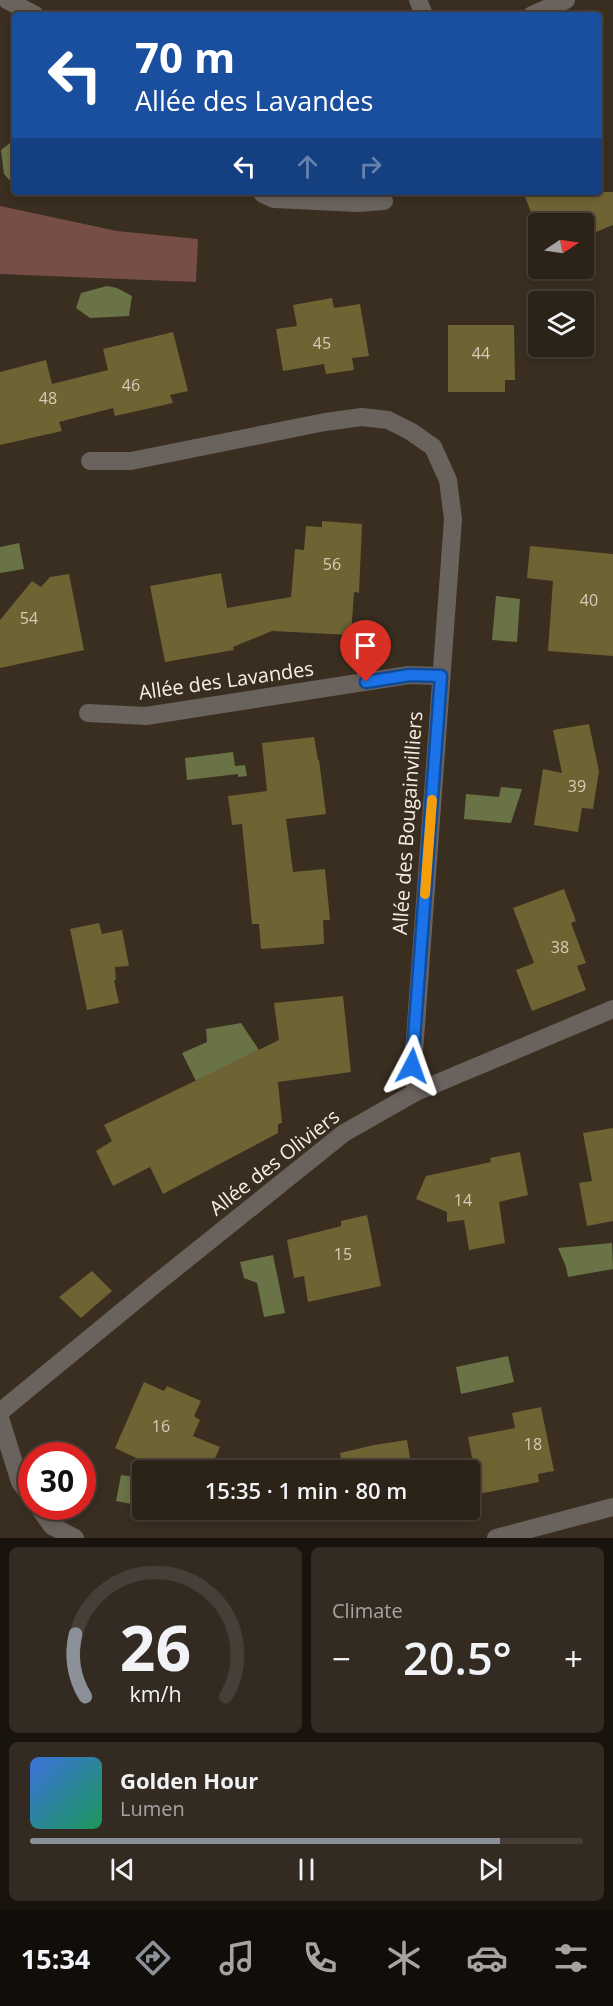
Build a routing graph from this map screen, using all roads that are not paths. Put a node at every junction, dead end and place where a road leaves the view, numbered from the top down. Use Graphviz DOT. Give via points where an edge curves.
graph roads {
  1 [pos="7,0"];
  2 [pos="566,0"];
  3 [pos="29,12"];
  4 [pos="538,12"];
  5 [pos="265,195"];
  6 [pos="384,201"];
  7 [pos="90,461"];
  8 [pos="441,676"];
  9 [pos="88,713"];
  10 [pos="613,1009"];
  11 [pos="416,1092"];
  12 [pos="0,1412"];
  13 [pos="0,1418"];
  14 [pos="18,1476"];
  15 [pos="613,1507"];
  16 [pos="48,1520"];
  17 [pos="75,1538"];
  18 [pos="496,1538"];
  1 -- 3 [label="street"];
  2 -- 4 [label="street"];
  5 -- 6 [label="street" via="274,199"];
  7 -- 8 [label="street, Allée des Bougainvilliers" via="130,461 362,417 388,420 410,431 432,447 447,480 453,519"];
  8 -- 9 [label="street, Allée des Lavandes" via="410,675 146,716"];
  8 -- 11 [label="street, Allée des Bougainvilliers" via="412,1066"];
  10 -- 11 [label="street, Allée des Oliviers"];
  11 -- 12 [label="street, Allée des Oliviers" via="344,1133"];
  13 -- 14 [label="street"];
  15 -- 18 [label="street"];
  16 -- 17 [label="street"];
}
